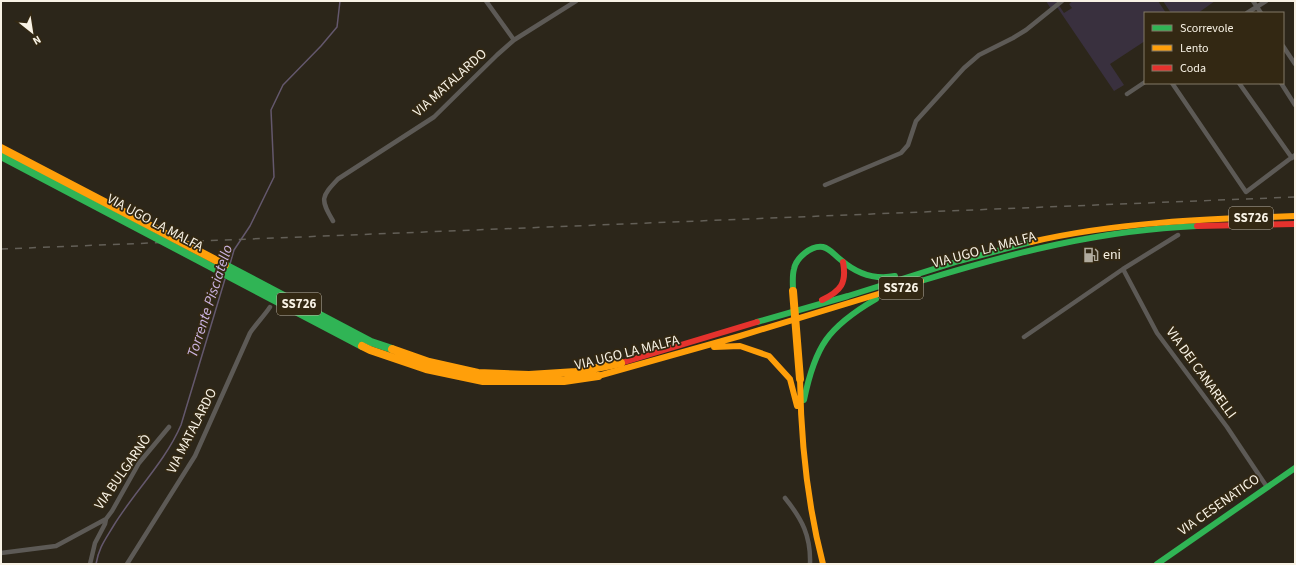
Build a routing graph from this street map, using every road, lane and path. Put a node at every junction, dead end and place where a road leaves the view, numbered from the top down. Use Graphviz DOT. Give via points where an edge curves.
graph roads {
  1 [pos="486,1"];
  2 [pos="576,1"];
  3 [pos="1062,1"];
  4 [pos="1253,1"];
  5 [pos="1266,1"];
  6 [pos="1257,7"];
  7 [pos="1250,12"];
  8 [pos="1260,12"];
  9 [pos="514,40"];
  10 [pos="1284,48"];
  11 [pos="1295,64"];
  12 [pos="1144,83"];
  13 [pos="1173,84"];
  14 [pos="1240,84"];
  15 [pos="1282,84"];
  16 [pos="1127,94"];
  17 [pos="1294,101"];
  18 [pos="1,148"];
  19 [pos="1,156"];
  20 [pos="1293,157"];
  21 [pos="825,186"];
  22 [pos="1295,216"];
  23 [pos="333,221"];
  24 [pos="1295,224"];
  25 [pos="1178,234"];
  26 [pos="962,261"];
  27 [pos="843,262"];
  28 [pos="1122,269"];
  29 [pos="888,291"];
  30 [pos="270,307"];
  31 [pos="812,307"];
  32 [pos="1024,337"];
  33 [pos="701,348"];
  34 [pos="801,419"];
  35 [pos="169,427"];
  36 [pos="1295,468"];
  37 [pos="1267,487"];
  38 [pos="785,498"];
  39 [pos="106,519"];
  40 [pos="1,553"];
  41 [pos="90,564"];
  42 [pos="128,564"];
  43 [pos="810,564"];
  44 [pos="823,564"];
  45 [pos="1157,564"];
  1 -- 9 [label="street"];
  2 -- 9 [label="street, VIA MATALARDO"];
  3 -- 21 [label="street" via="1026,30 979,55 964,68 916,121 908,145 901,153"];
  4 -- 6 [label="street"];
  5 -- 6 [label="street"];
  6 -- 7 [label="street"];
  6 -- 8 [label="street"];
  9 -- 23 [label="street, VIA MATALARDO" via="434,117 338,179 326,191 323,200"];
  10 -- 11 [label="street"];
  12 -- 16 [label="street"];
  13 -- 20 [label="street" via="1246,192"];
  14 -- 20 [label="street"];
  15 -- 17 [label="street"];
  18 -- 31 [label="main road, VIA UGO LA MALFA / SS726, bridge" via="372,342 429,362 478,373 529,375 576,372 621,363"];
  19 -- 33 [label="main road, VIA UGO LA MALFA / SS726, bridge" via="370,350 426,369 483,381 564,381 598,376"];
  22 -- 26 [label="main road, VIA UGO LA MALFA / SS726" via="1207,219 1116,227 1032,242"];
  24 -- 29 [label="main road, VIA UGO LA MALFA / SS726" via="1209,226 1126,232 1049,246"];
  25 -- 28 [label="street"];
  26 -- 27 [label="main road" via="948,262 886,278 866,275"];
  26 -- 31 [label="main road, VIA UGO LA MALFA / SS726"];
  27 -- 31 [label="main road" via="845,270 840,290 818,301"];
  27 -- 34 [label="main road, bridge" via="832,252 820,247 809,250 798,258 792,271"];
  28 -- 32 [label="street"];
  28 -- 37 [label="street, VIA DEI CANARELLI" via="1157,332 1227,427"];
  29 -- 33 [label="main road, VIA UGO LA MALFA / SS726"];
  29 -- 34 [label="main road" via="856,310 825,340 813,366"];
  30 -- 42 [label="street, VIA MATALARDO" via="250,333 195,456"];
  33 -- 34 [label="main road" via="740,346 769,356 790,379"];
  34 -- 44 [label="main road" via="808,502"];
  35 -- 39 [label="street, VIA BULGARNÒ" via="140,463"];
  36 -- 37 [label="main road, VIA CESENATICO"];
  37 -- 45 [label="main road, VIA CESENATICO"];
  38 -- 43 [label="street" via="804,526 809,541"];
  39 -- 40 [label="street, VIA BULGARNÒ" via="56,546"];
  39 -- 41 [label="street" via="95,543"];
}
